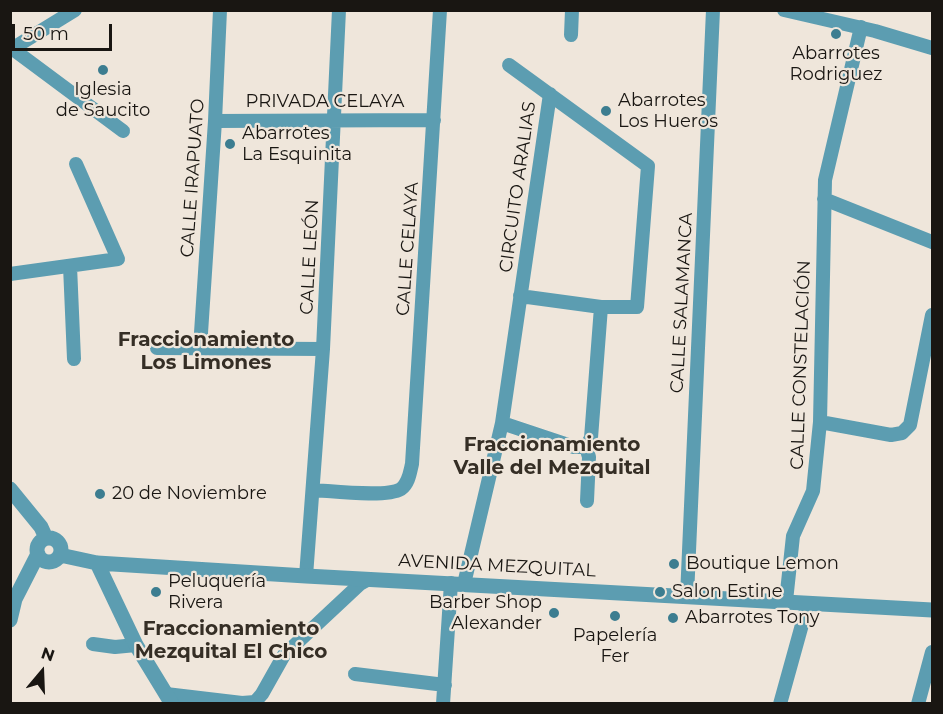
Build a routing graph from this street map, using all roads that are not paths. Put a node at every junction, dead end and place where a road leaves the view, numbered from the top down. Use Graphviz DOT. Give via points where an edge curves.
graph roads {
  1 [pos="75,10"];
  2 [pos="220,10"];
  3 [pos="339,10"];
  4 [pos="440,10"];
  5 [pos="572,10"];
  6 [pos="713,10"];
  7 [pos="784,10"];
  8 [pos="861,27"];
  9 [pos="571,35"];
  10 [pos="12,48"];
  11 [pos="933,48"];
  12 [pos="509,65"];
  13 [pos="550,94"];
  14 [pos="334,120"];
  15 [pos="434,120"];
  16 [pos="215,121"];
  17 [pos="123,131"];
  18 [pos="76,164"];
  19 [pos="824,199"];
  20 [pos="933,242"];
  21 [pos="70,266"];
  22 [pos="10,274"];
  23 [pos="520,296"];
  24 [pos="601,307"];
  25 [pos="933,315"];
  26 [pos="157,348"];
  27 [pos="200,348"];
  28 [pos="324,349"];
  29 [pos="74,359"];
  30 [pos="820,422"];
  31 [pos="502,423"];
  32 [pos="586,447"];
  33 [pos="10,489"];
  34 [pos="313,490"];
  35 [pos="587,501"];
  36 [pos="46,538"];
  37 [pos="38,554"];
  38 [pos="60,555"];
  39 [pos="97,563"];
  40 [pos="306,576"];
  41 [pos="369,579"];
  42 [pos="458,584"];
  43 [pos="687,596"];
  44 [pos="13,599"];
  45 [pos="786,601"];
  46 [pos="808,603"];
  47 [pos="933,610"];
  48 [pos="10,620"];
  49 [pos="93,644"];
  50 [pos="136,645"];
  51 [pos="933,652"];
  52 [pos="355,674"];
  53 [pos="445,685"];
  54 [pos="169,699"];
  55 [pos="443,704"];
  56 [pos="780,704"];
  57 [pos="918,704"];
  1 -- 10 [label="street"];
  2 -- 16 [label="street, CALLE IRAPUATO"];
  3 -- 14 [label="street, CALLE LEÓN"];
  4 -- 15 [label="street, CALLE CELAYA"];
  5 -- 9 [label="street"];
  6 -- 43 [label="street, CALLE SALAMANCA"];
  7 -- 8 [label="street"];
  8 -- 11 [label="street"];
  8 -- 19 [label="street, CALLE CONSTELACIÓN" via="825,180"];
  10 -- 17 [label="street"];
  12 -- 13 [label="street"];
  13 -- 23 [label="street, CIRCUITO ARALIAS"];
  13 -- 24 [label="street, CIRCUITO ARALIAS" via="648,166 638,308"];
  14 -- 15 [label="street, PRIVADA CELAYA"];
  14 -- 16 [label="street, PRIVADA CELAYA"];
  14 -- 28 [label="street, CALLE LEÓN"];
  15 -- 34 [label="street, CALLE CELAYA" via="408,480 389,494"];
  16 -- 27 [label="street, CALLE IRAPUATO"];
  18 -- 21 [label="street" via="118,259"];
  19 -- 20 [label="street"];
  19 -- 30 [label="street, CALLE CONSTELACIÓN"];
  21 -- 22 [label="street"];
  21 -- 29 [label="street"];
  23 -- 24 [label="street, CIRCUITO ARALIAS"];
  23 -- 31 [label="street, CIRCUITO ARALIAS"];
  24 -- 32 [label="street" via="591,438"];
  25 -- 30 [label="street" via="910,425 902,433 891,435"];
  26 -- 27 [label="street"];
  27 -- 28 [label="street"];
  28 -- 34 [label="street, CALLE LEÓN"];
  30 -- 45 [label="street, CALLE CONSTELACIÓN" via="813,491 793,536"];
  31 -- 32 [label="street" via="574,447"];
  31 -- 42 [label="street, CIRCUITO ARALIAS"];
  32 -- 35 [label="street"];
  33 -- 36 [label="street"];
  34 -- 40 [label="street, CALLE LEÓN"];
  36 -- 37 [label="street" via="38,546"];
  36 -- 38 [label="street" via="59,542"];
  37 -- 38 [label="street" via="48,562"];
  37 -- 44 [label="street"];
  38 -- 39 [label="street, AVENIDA MEZQUITAL"];
  39 -- 40 [label="street, AVENIDA MEZQUITAL"];
  39 -- 50 [label="street"];
  40 -- 41 [label="street, AVENIDA MEZQUITAL"];
  41 -- 42 [label="street, AVENIDA MEZQUITAL"];
  41 -- 54 [label="street" via="284,655 255,702"];
  42 -- 43 [label="street, AVENIDA MEZQUITAL"];
  42 -- 53 [label="street, CIRCUITO ARALIAS"];
  43 -- 45 [label="street, AVENIDA MEZQUITAL"];
  44 -- 48 [label="street"];
  45 -- 46 [label="street, AVENIDA MEZQUITAL"];
  46 -- 47 [label="street, AVENIDA MEZQUITAL"];
  46 -- 56 [label="street"];
  49 -- 50 [label="street"];
  50 -- 54 [label="street"];
  51 -- 57 [label="street"];
  52 -- 53 [label="street"];
  53 -- 55 [label="street, CIRCUITO ARALIAS"];
}
